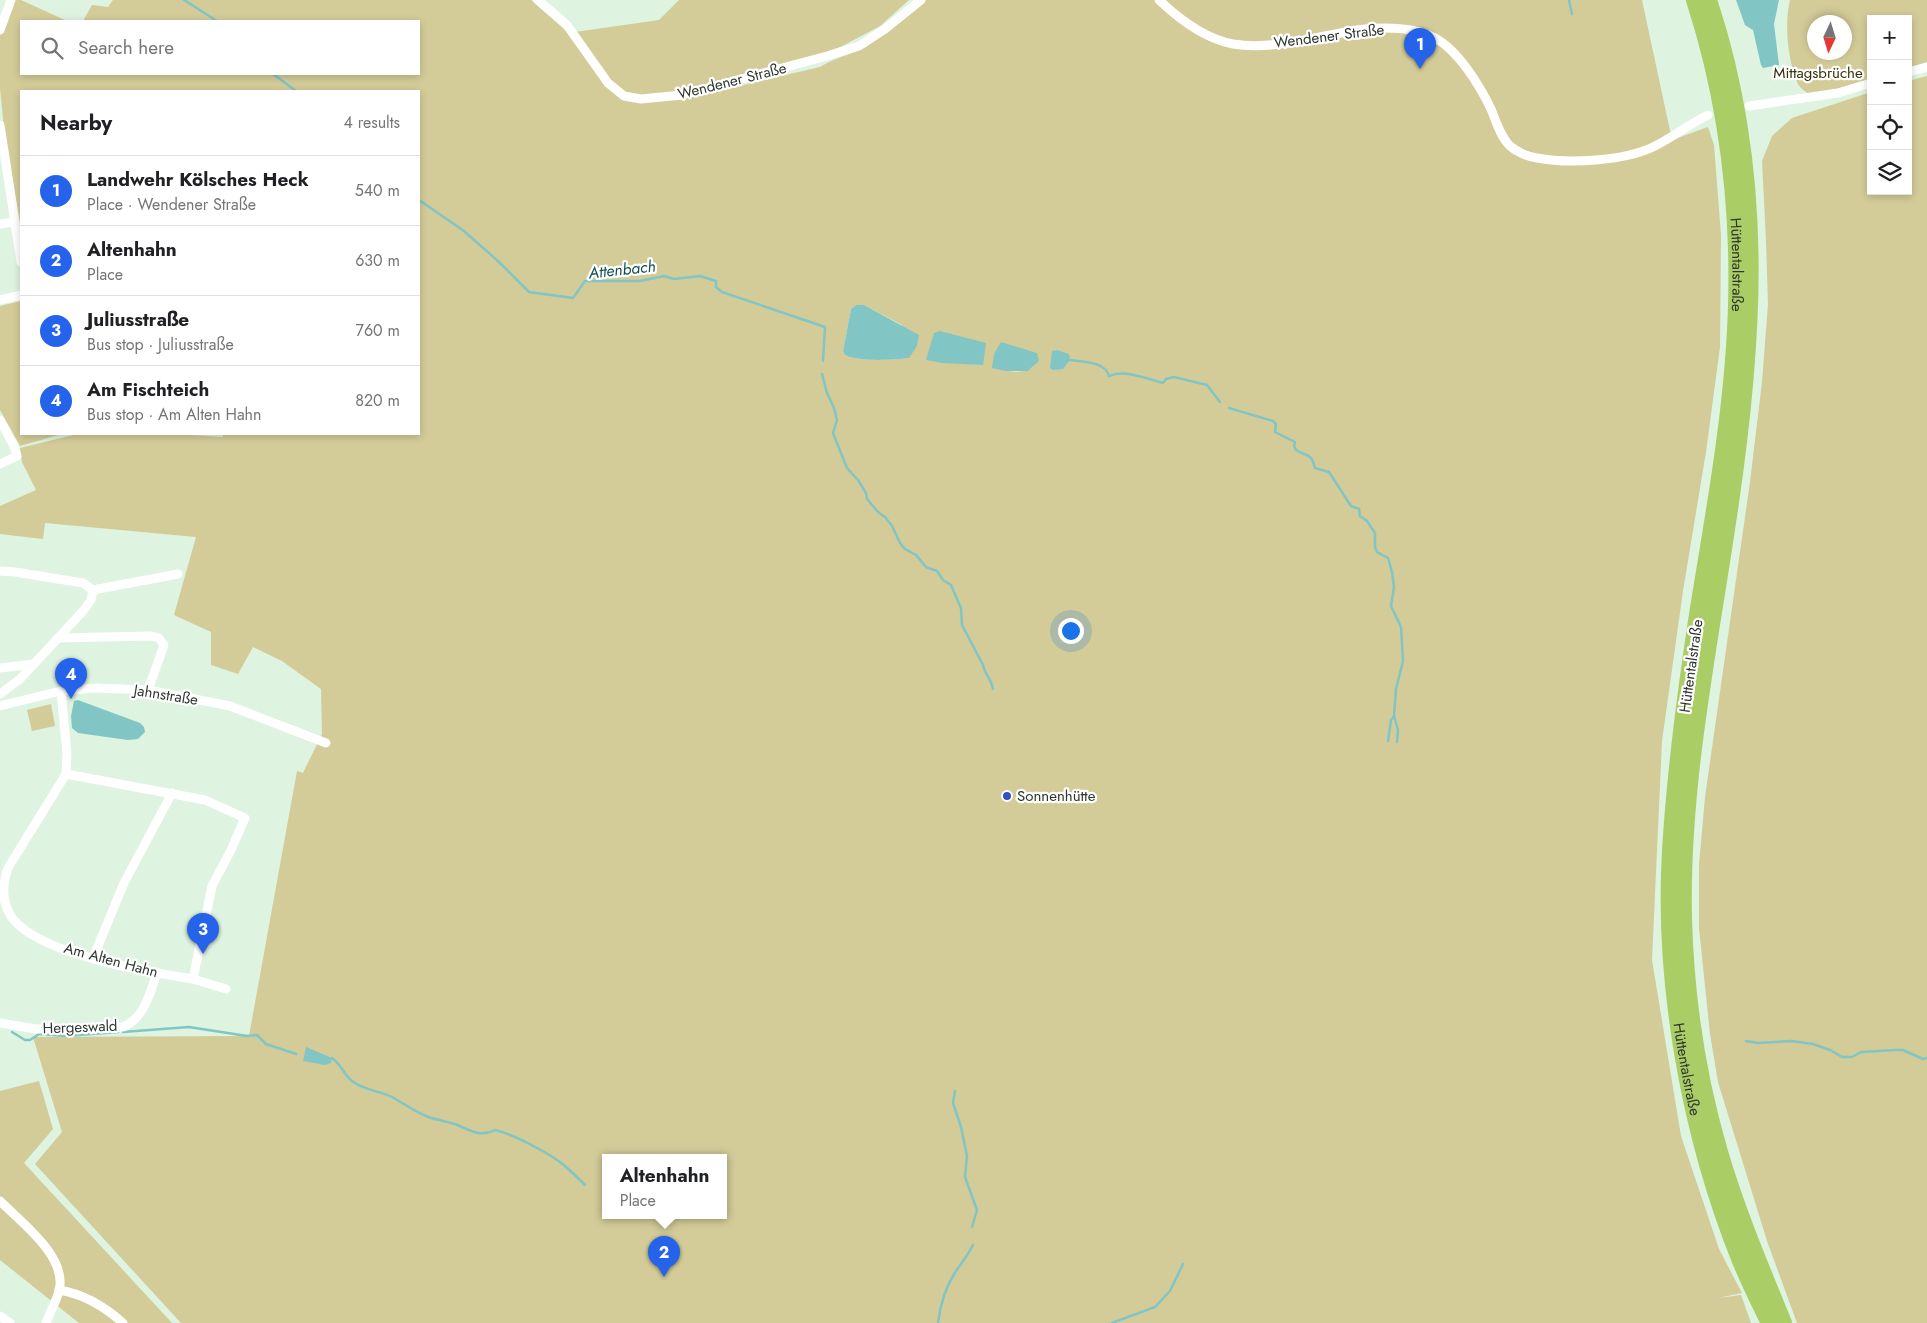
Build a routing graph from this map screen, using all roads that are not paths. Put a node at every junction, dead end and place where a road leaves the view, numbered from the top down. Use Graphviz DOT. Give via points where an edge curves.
graph roads {
  1 [pos="12,0"];
  2 [pos="538,0"];
  3 [pos="921,0"];
  4 [pos="1159,0"];
  5 [pos="1695,0"];
  6 [pos="1708,0"];
  7 [pos="0,30"];
  8 [pos="1927,67"];
  9 [pos="1912,71"];
  10 [pos="1867,84"];
  11 [pos="1749,106"];
  12 [pos="1708,114"];
  13 [pos="0,126"];
  14 [pos="0,131"];
  15 [pos="14,222"];
  16 [pos="0,224"];
  17 [pos="20,256"];
  18 [pos="20,295"];
  19 [pos="0,300"];
  20 [pos="0,420"];
  21 [pos="0,464"];
  22 [pos="0,571"];
  23 [pos="178,574"];
  24 [pos="93,590"];
  25 [pos="58,638"];
  26 [pos="34,664"];
  27 [pos="0,668"];
  28 [pos="148,690"];
  29 [pos="61,691"];
  30 [pos="0,694"];
  31 [pos="0,706"];
  32 [pos="326,743"];
  33 [pos="66,774"];
  34 [pos="172,793"];
  35 [pos="1,884"];
  36 [pos="93,958"];
  37 [pos="157,972"];
  38 [pos="193,979"];
  39 [pos="226,989"];
  40 [pos="0,1023"];
  41 [pos="0,1202"];
  42 [pos="59,1290"];
  43 [pos="0,1316"];
  44 [pos="10,1323"];
  45 [pos="46,1323"];
  46 [pos="123,1323"];
  47 [pos="1770,1323"];
  48 [pos="1783,1323"];
  1 -- 7 [label="street"];
  2 -- 3 [label="street, Wendener Straße" via="567,25 608,83 624,96 641,99 682,95 859,46"];
  4 -- 12 [label="street, Wendener Straße" via="1199,30 1232,44 1272,44 1373,29 1426,34 1446,46 1466,68 1511,147 1537,158 1625,157 1653,147"];
  5 -- 47 [label="highway, Hüttentalstraße" via="1715,77 1734,188 1737,307 1724,450 1688,682 1675,792 1671,855 1674,974 1691,1093 1706,1158 1742,1263"];
  6 -- 48 [label="highway, Hüttentalstraße" via="1741,136 1750,236 1750,307 1737,453 1701,684 1684,855 1683,919 1693,1028 1719,1152 1756,1258"];
  8 -- 9 [label="street"];
  10 -- 11 [label="street" via="1838,93"];
  13 -- 14 [label="street"];
  14 -- 15 [label="street"];
  15 -- 16 [label="street"];
  15 -- 17 [label="street"];
  18 -- 19 [label="street"];
  20 -- 21 [label="street" via="17,456"];
  22 -- 24 [label="street" via="83,584"];
  23 -- 24 [label="street"];
  24 -- 25 [label="street" via="91,600"];
  25 -- 26 [label="street"];
  25 -- 28 [label="street" via="159,638 164,645"];
  26 -- 27 [label="street"];
  26 -- 30 [label="street"];
  28 -- 29 [label="street, Jahnstraße" via="96,688"];
  28 -- 32 [label="street, Jahnstraße" via="230,706"];
  29 -- 31 [label="street, Jahnstraße"];
  29 -- 33 [label="street"];
  33 -- 34 [label="street"];
  33 -- 35 [label="street, Am Alten Hahn"];
  34 -- 36 [label="street" via="124,883"];
  34 -- 38 [label="street" via="205,800 245,818 212,886"];
  35 -- 36 [label="street, Am Alten Hahn" via="8,909 18,924 64,949"];
  36 -- 37 [label="street, Am Alten Hahn"];
  37 -- 38 [label="street, Am Alten Hahn"];
  37 -- 40 [label="street, Hergeswald" via="143,1008 130,1024 36,1029"];
  38 -- 39 [label="street, Am Alten Hahn"];
  41 -- 42 [label="street" via="53,1255 60,1272"];
  42 -- 45 [label="street"];
  42 -- 46 [label="street" via="84,1296"];
  43 -- 44 [label="street"];
}
